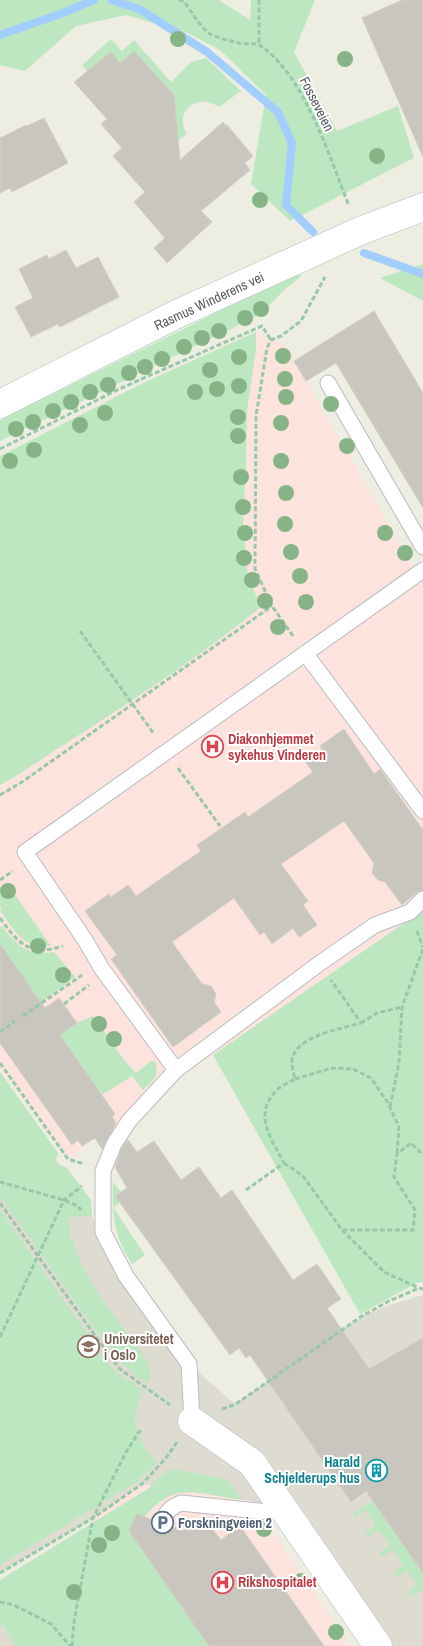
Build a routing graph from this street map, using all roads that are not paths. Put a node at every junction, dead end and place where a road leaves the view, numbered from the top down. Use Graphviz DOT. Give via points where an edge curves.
graph roads {
  1 [pos="423,207"];
  2 [pos="328,383"];
  3 [pos="0,404"];
  4 [pos="423,547"];
  5 [pos="423,570"];
  6 [pos="304,653"];
  7 [pos="423,810"];
  8 [pos="423,899"];
  9 [pos="176,1070"];
  10 [pos="192,1421"];
  11 [pos="281,1506"];
  12 [pos="162,1523"];
  13 [pos="378,1646"];
  1 -- 3 [label="street, Rasmus Winderens vei" via="177,314"];
  2 -- 4 [label="lane"];
  5 -- 6 [label="lane"];
  6 -- 7 [label="lane"];
  6 -- 9 [label="lane" via="25,852 102,969"];
  8 -- 9 [label="lane" via="410,912 375,925"];
  9 -- 10 [label="lane" via="129,1121 114,1144 104,1170 103,1232 126,1276 189,1364"];
  10 -- 11 [label="street" via="252,1463"];
  11 -- 12 [label="lane" via="269,1512 181,1503 166,1513"];
  11 -- 13 [label="street"];
}
